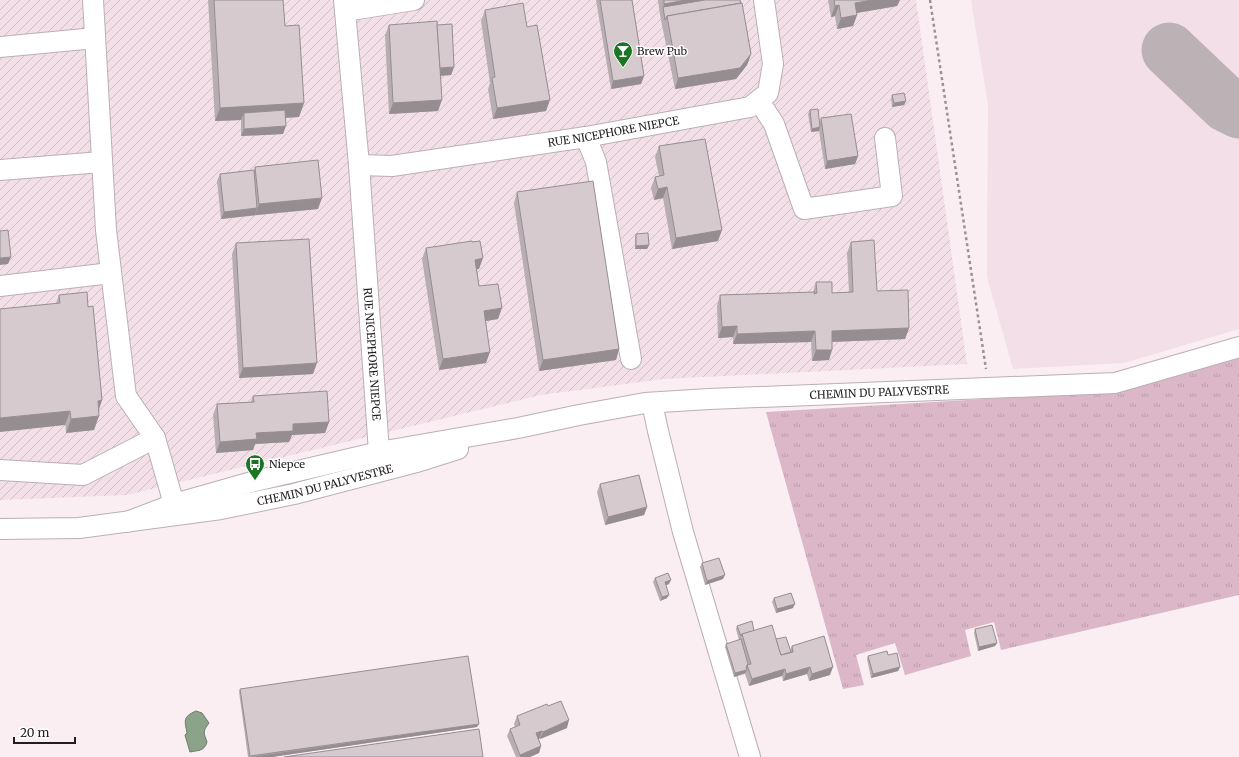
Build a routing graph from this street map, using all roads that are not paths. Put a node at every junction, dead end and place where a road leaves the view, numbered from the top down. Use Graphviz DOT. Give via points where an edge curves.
graph roads {
  1 [pos="93,0"];
  2 [pos="414,0"];
  3 [pos="764,0"];
  4 [pos="345,6"];
  5 [pos="95,38"];
  6 [pos="0,47"];
  7 [pos="759,101"];
  8 [pos="586,137"];
  9 [pos="885,138"];
  10 [pos="102,162"];
  11 [pos="359,165"];
  12 [pos="0,170"];
  13 [pos="111,272"];
  14 [pos="0,286"];
  15 [pos="1239,347"];
  16 [pos="631,359"];
  17 [pos="652,403"];
  18 [pos="155,438"];
  19 [pos="381,462"];
  20 [pos="0,470"];
  21 [pos="174,504"];
  22 [pos="127,522"];
  23 [pos="0,529"];
  24 [pos="750,757"];
  1 -- 5 [label="street"];
  2 -- 4 [label="street"];
  3 -- 7 [label="street" via="773,64 768,93"];
  4 -- 11 [label="street, RUE NICEPHORE NIEPCE"];
  5 -- 6 [label="street"];
  5 -- 10 [label="street"];
  7 -- 8 [label="street, RUE NICEPHORE NIEPCE" via="750,107"];
  7 -- 9 [label="street" via="774,124 804,209 892,196"];
  8 -- 11 [label="street, RUE NICEPHORE NIEPCE" via="392,166"];
  8 -- 16 [label="street" via="596,162"];
  10 -- 12 [label="street"];
  10 -- 13 [label="street"];
  11 -- 19 [label="street, RUE NICEPHORE NIEPCE"];
  13 -- 14 [label="street"];
  13 -- 18 [label="street" via="126,396"];
  15 -- 17 [label="street, CHEMIN DU PALYVESTRE" via="1115,383"];
  17 -- 19 [label="street, CHEMIN DU PALYVESTRE" via="518,428"];
  17 -- 24 [label="street" via="683,532"];
  18 -- 20 [label="street" via="82,475"];
  18 -- 21 [label="street"];
  19 -- 21 [label="street, CHEMIN DU PALYVESTRE" via="255,482"];
  19 -- 22 [label="street, CHEMIN DU PALYVESTRE" via="294,494 221,509"];
  21 -- 22 [label="street, CHEMIN DU PALYVESTRE"];
  22 -- 23 [label="street, CHEMIN DU PALYVESTRE" via="79,528"];
}
